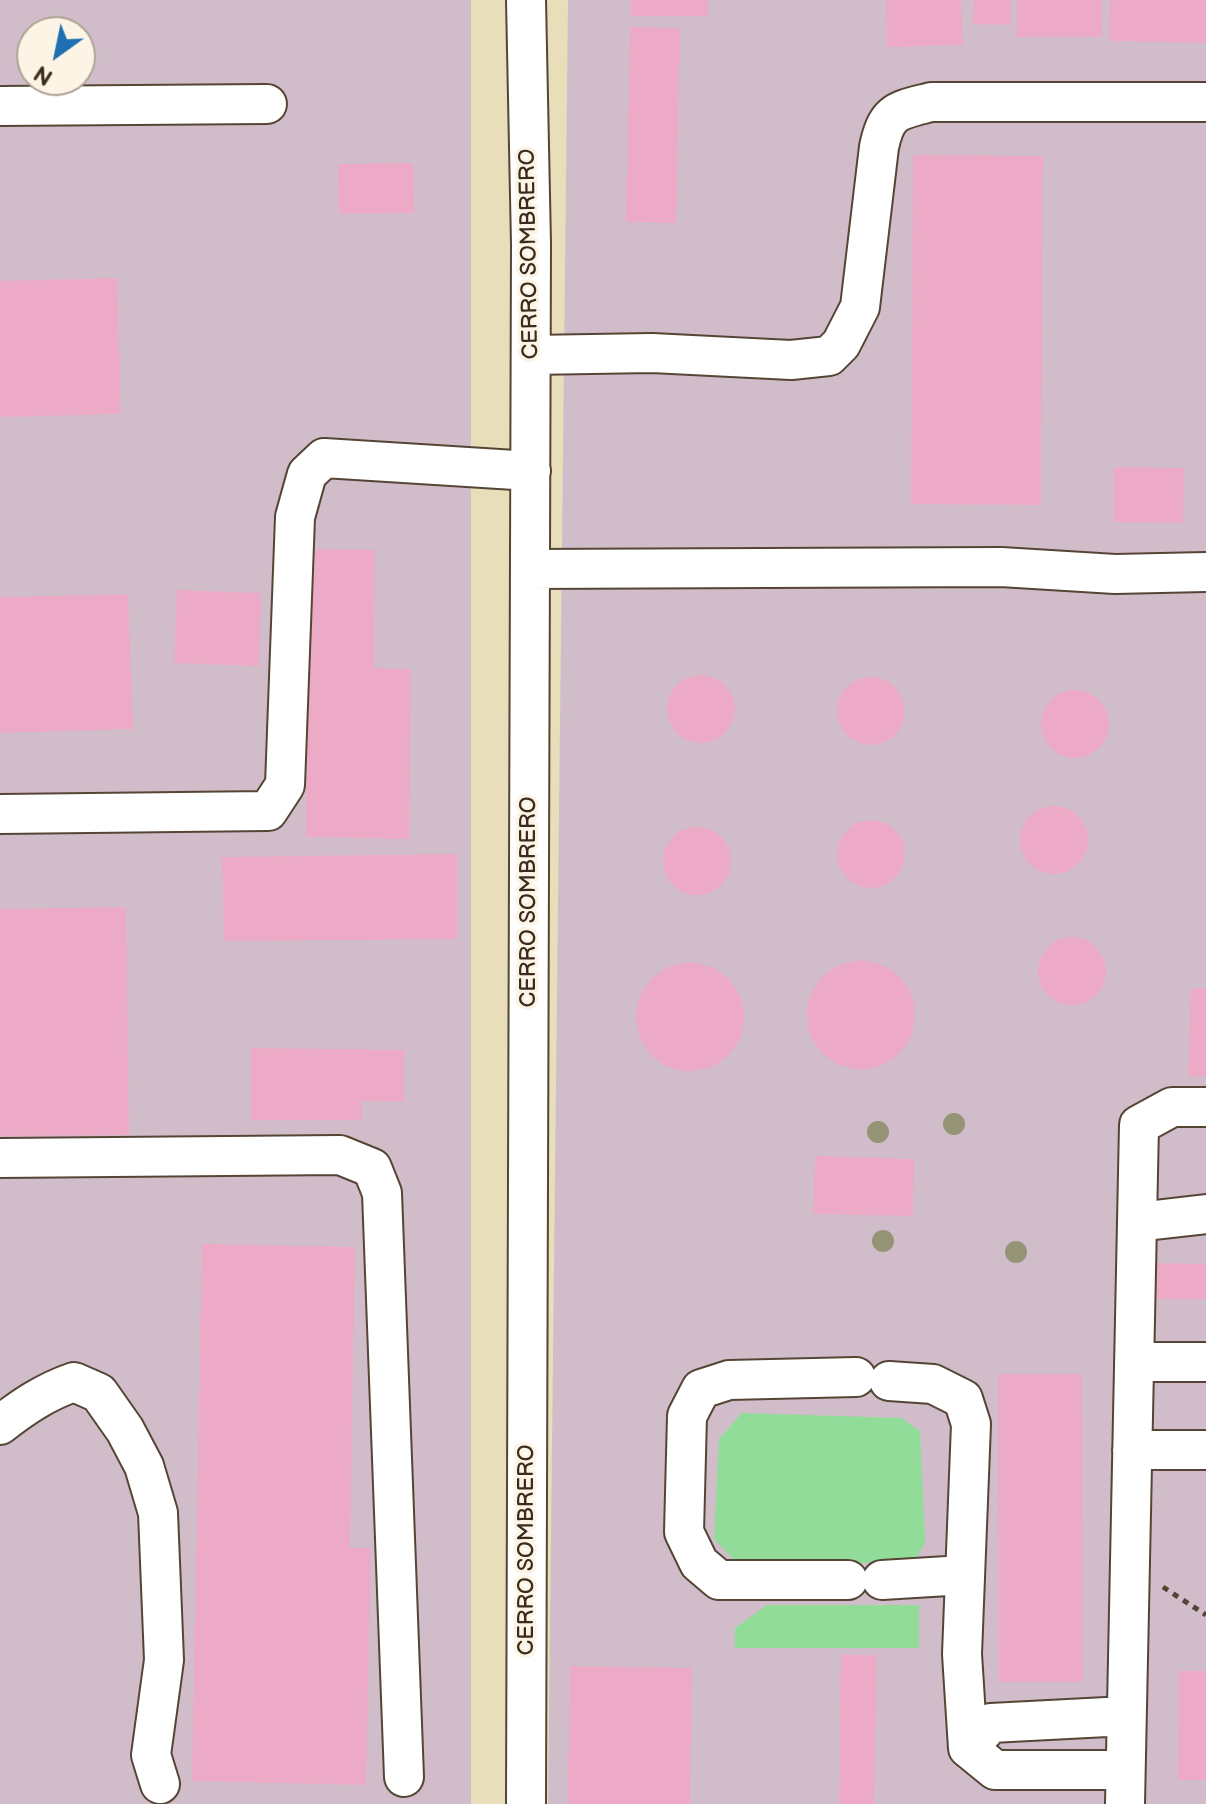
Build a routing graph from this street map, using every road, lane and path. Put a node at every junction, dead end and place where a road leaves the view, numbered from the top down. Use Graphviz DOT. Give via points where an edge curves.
graph roads {
  1 [pos="526,0"];
  2 [pos="1206,102"];
  3 [pos="267,104"];
  4 [pos="0,106"];
  5 [pos="531,355"];
  6 [pos="531,471"];
  7 [pos="530,569"];
  8 [pos="1206,572"];
  9 [pos="0,814"];
  10 [pos="1206,1107"];
  11 [pos="0,1158"];
  12 [pos="1206,1214"];
  13 [pos="1137,1222"];
  14 [pos="1134,1362"];
  15 [pos="1206,1362"];
  16 [pos="0,1425"];
  17 [pos="1132,1450"];
  18 [pos="1206,1450"];
  19 [pos="1129,1565"];
  20 [pos="964,1575"];
  21 [pos="1206,1615"];
  22 [pos="1126,1716"];
  23 [pos="968,1748"];
  24 [pos="404,1777"];
  25 [pos="160,1784"];
  26 [pos="1125,1787"];
  27 [pos="526,1804"];
  1 -- 5 [label="street, CERRO SOMBRERO"];
  2 -- 5 [label="street" via="931,102 895,111 884,124 879,147 860,307 829,356 791,360 652,353"];
  3 -- 4 [label="street"];
  5 -- 6 [label="street, CERRO SOMBRERO"];
  6 -- 7 [label="street, CERRO SOMBRERO"];
  6 -- 9 [label="street" via="324,458 307,474 295,517 285,785 268,811"];
  7 -- 8 [label="street" via="1001,567 1115,574"];
  7 -- 27 [label="street, CERRO SOMBRERO"];
  10 -- 13 [label="street" via="1172,1107 1139,1125"];
  11 -- 24 [label="street" via="340,1155 372,1168 382,1193"];
  12 -- 13 [label="street"];
  13 -- 14 [label="street"];
  14 -- 15 [label="street"];
  14 -- 17 [label="street"];
  16 -- 25 [label="street" via="23,1406 74,1382 99,1393 144,1466 158,1513 162,1582 164,1660 151,1755"];
  17 -- 18 [label="street"];
  17 -- 19 [label="street"];
  19 -- 21 [label="path"];
  19 -- 22 [label="street"];
  20 -- 20 [label="street" via="971,1424 963,1399 933,1384 872,1379 729,1380 701,1389 687,1416 684,1532 699,1563 719,1580"];
  20 -- 23 [label="street"];
  22 -- 23 [label="street" via="991,1723"];
  22 -- 26 [label="street"];
  23 -- 26 [label="street" via="995,1770"];
}
